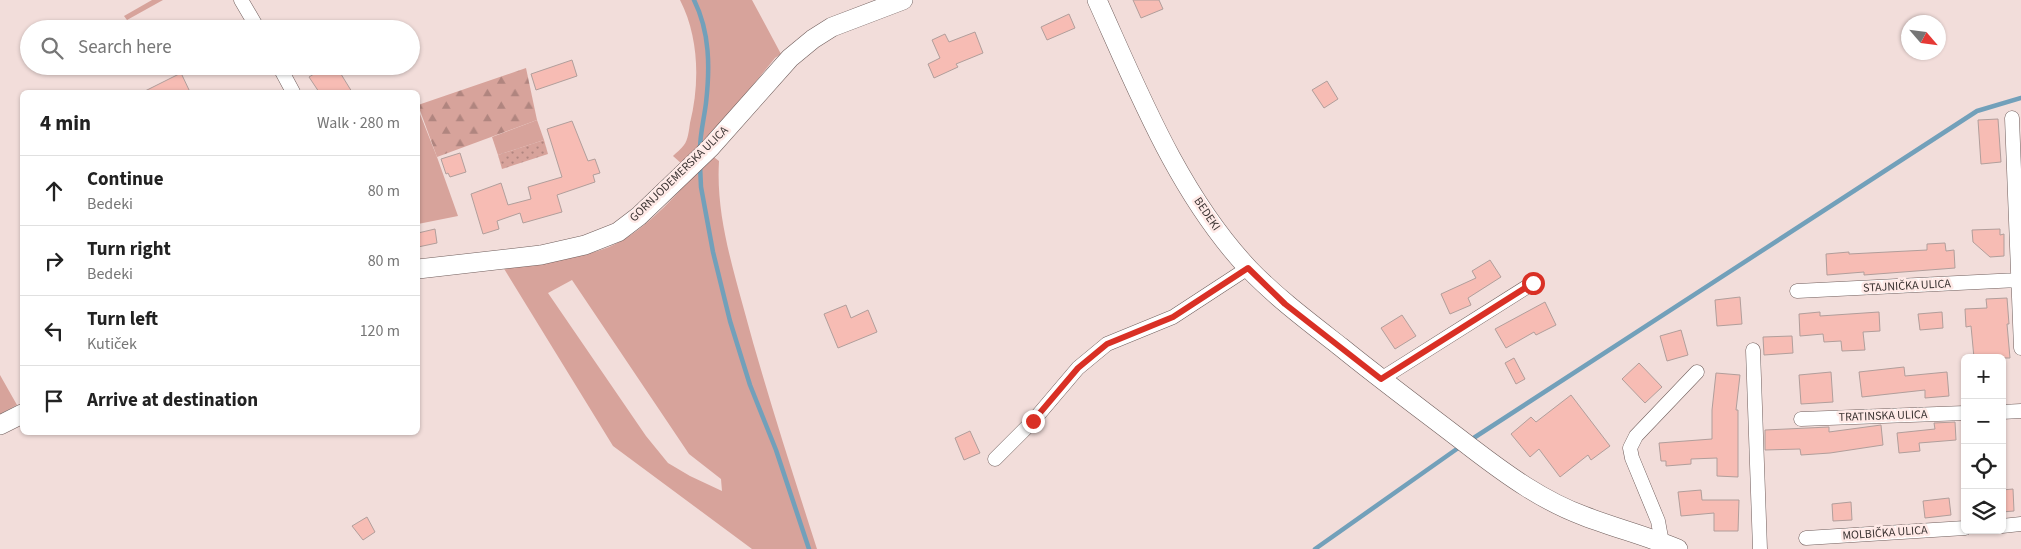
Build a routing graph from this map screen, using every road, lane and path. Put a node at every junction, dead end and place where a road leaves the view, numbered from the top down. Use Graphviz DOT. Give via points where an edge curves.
graph roads {
  1 [pos="241,0"];
  2 [pos="903,0"];
  3 [pos="1097,0"];
  4 [pos="253,20"];
  5 [pos="284,75"];
  6 [pos="292,90"];
  7 [pos="2012,118"];
  8 [pos="2017,162"];
  9 [pos="420,268"];
  10 [pos="1248,268"];
  11 [pos="2018,280"];
  12 [pos="1533,283"];
  13 [pos="1797,291"];
  14 [pos="2021,348"];
  15 [pos="1753,350"];
  16 [pos="1697,372"];
  17 [pos="1381,379"];
  18 [pos="2021,411"];
  19 [pos="2006,412"];
  20 [pos="1961,413"];
  21 [pos="20,415"];
  22 [pos="1801,419"];
  23 [pos="0,425"];
  24 [pos="995,460"];
  25 [pos="2021,524"];
  26 [pos="2006,526"];
  27 [pos="1961,528"];
  28 [pos="1806,538"];
  29 [pos="1670,546"];
  30 [pos="1760,549"];
  1 -- 4 [label="street"];
  2 -- 9 [label="main road, GORNJODEMERSKA ULICA" via="852,18 813,39 790,58 710,148 618,232 602,240 541,254"];
  3 -- 10 [label="main road, BEDEKI" via="1158,133 1214,226"];
  5 -- 6 [label="street"];
  7 -- 8 [label="street"];
  8 -- 11 [label="street"];
  10 -- 17 [label="main road, BEDEKI" via="1285,304"];
  10 -- 24 [label="street" via="1173,317 1107,344 1078,368"];
  11 -- 13 [label="street, STAJNIČKA ULICA"];
  11 -- 14 [label="street"];
  12 -- 17 [label="street"];
  15 -- 30 [label="street"];
  16 -- 29 [label="street" via="1636,436 1630,448"];
  17 -- 29 [label="main road, BEDEKI" via="1502,471 1539,495 1582,516"];
  18 -- 19 [label="street"];
  20 -- 22 [label="street, TRATINSKA ULICA"];
  21 -- 23 [label="main road"];
  25 -- 26 [label="street"];
  27 -- 28 [label="street, MOLBIČKA ULICA"];
}
